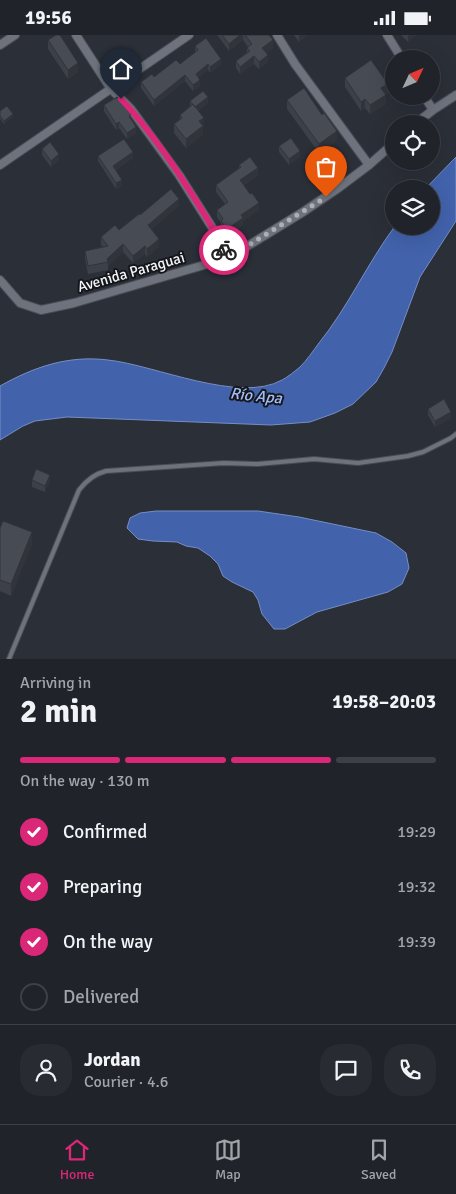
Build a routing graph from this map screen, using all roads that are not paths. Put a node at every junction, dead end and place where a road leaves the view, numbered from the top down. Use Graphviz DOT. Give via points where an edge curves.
graph roads {
  1 [pos="15,35"];
  2 [pos="76,35"];
  3 [pos="189,35"];
  4 [pos="277,35"];
  5 [pos="387,35"];
  6 [pos="0,45"];
  7 [pos="396,50"];
  8 [pos="111,89"];
  9 [pos="456,95"];
  10 [pos="430,105"];
  11 [pos="433,110"];
  12 [pos="427,115"];
  13 [pos="385,151"];
  14 [pos="0,165"];
  15 [pos="368,165"];
  16 [pos="228,258"];
  17 [pos="0,280"];
  18 [pos="456,434"];
  19 [pos="9,659"];
  1 -- 6 [label="street"];
  2 -- 8 [label="street"];
  3 -- 8 [label="street"];
  4 -- 15 [label="street"];
  5 -- 7 [label="street"];
  8 -- 14 [label="street"];
  8 -- 16 [label="street" via="131,109 166,156"];
  9 -- 11 [label="street"];
  10 -- 11 [label="street"];
  11 -- 12 [label="street"];
  13 -- 15 [label="street, Avenida Paraguai"];
  15 -- 16 [label="street, Avenida Paraguai" via="303,213"];
  16 -- 17 [label="street, Avenida Paraguai" via="41,310 20,303"];
  18 -- 19 [label="lane" via="408,456 358,463 314,459 258,464 224,463 106,471 95,475 79,490"];
}
